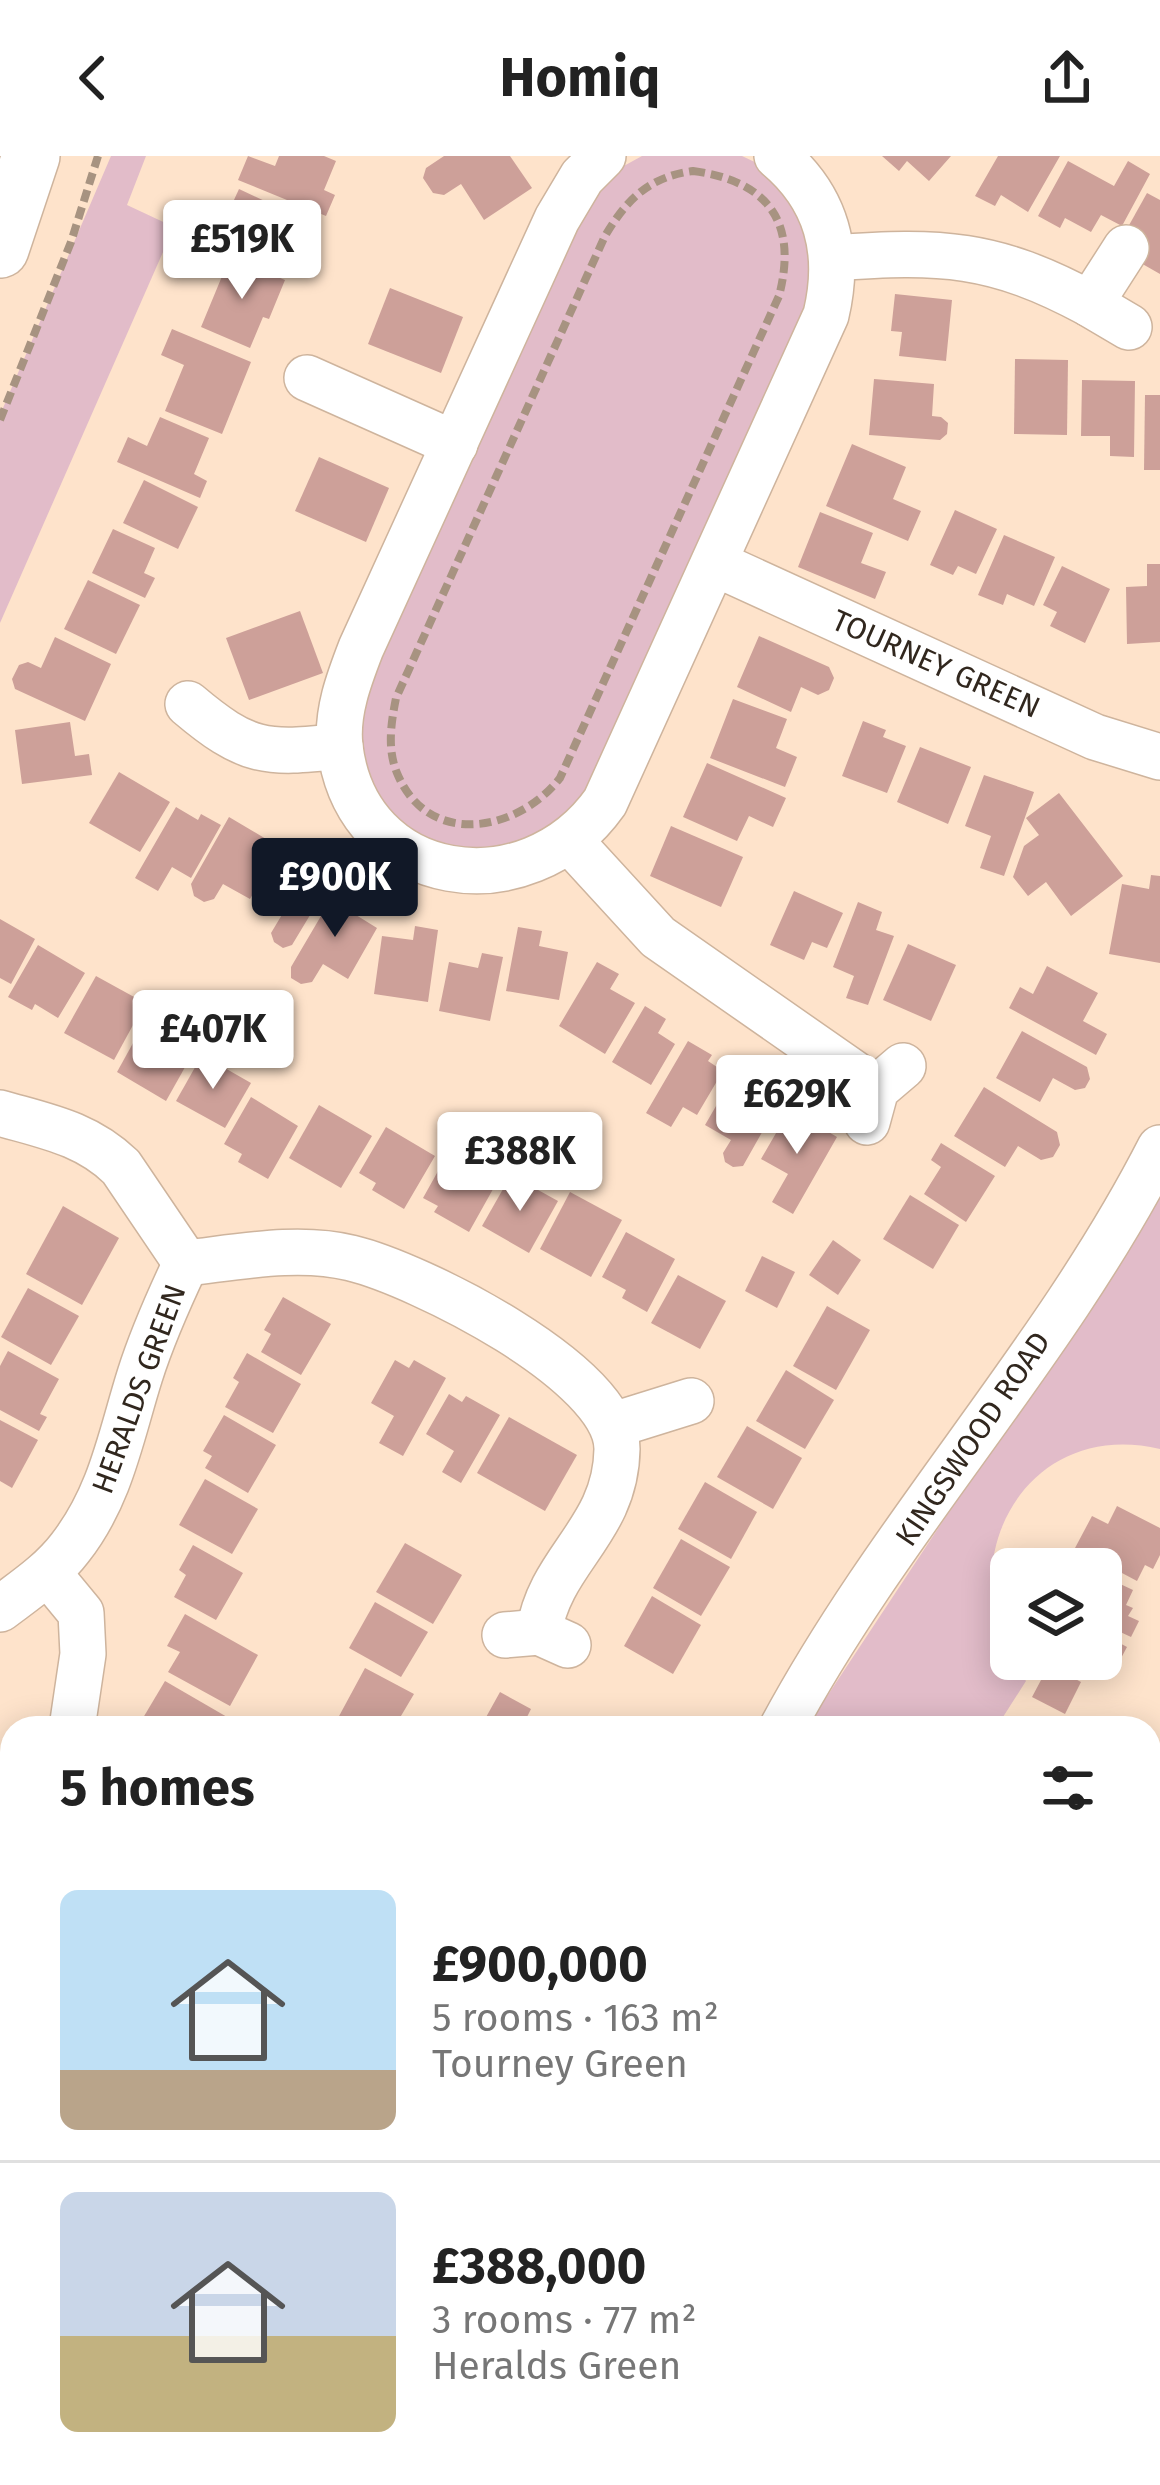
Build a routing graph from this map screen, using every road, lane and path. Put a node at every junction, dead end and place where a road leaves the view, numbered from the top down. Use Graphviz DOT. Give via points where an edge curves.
graph roads {
  1 [pos="31,156"];
  2 [pos="98,156"];
  3 [pos="602,156"];
  4 [pos="777,156"];
  5 [pos="647,185"];
  6 [pos="1126,248"];
  7 [pos="0,249"];
  8 [pos="833,258"];
  9 [pos="1090,304"];
  10 [pos="1129,327"];
  11 [pos="306,379"];
  12 [pos="0,420"];
  13 [pos="455,444"];
  14 [pos="714,563"];
  15 [pos="182,701"];
  16 [pos="340,746"];
  17 [pos="1160,757"];
  18 [pos="570,841"];
  19 [pos="882,1092"];
  20 [pos="0,1113"];
  21 [pos="1160,1148"];
  22 [pos="186,1263"];
  23 [pos="691,1401"];
  24 [pos="614,1425"];
  25 [pos="49,1573"];
  26 [pos="0,1609"];
  27 [pos="537,1637"];
  28 [pos="74,1716"];
  29 [pos="790,1716"];
  1 -- 7 [label="main road"];
  2 -- 12 [label="path"];
  3 -- 13 [label="street" via="557,219"];
  4 -- 8 [label="street" via="819,203"];
  5 -- 5 [label="path" via="605,236 396,698 390,727 397,772 423,809 443,820 513,818 560,778 779,296 787,242 764,200 718,175 681,173"];
  6 -- 9 [label="street"];
  8 -- 9 [label="street" via="956,256 1002,264"];
  8 -- 14 [label="street" via="826,315"];
  9 -- 10 [label="street"];
  11 -- 13 [label="street"];
  13 -- 16 [label="street" via="354,666"];
  14 -- 17 [label="street, TOURNEY GREEN" via="1096,737"];
  14 -- 18 [label="street" via="618,778"];
  15 -- 16 [label="street" via="266,751"];
  16 -- 18 [label="street" via="368,817 431,863 492,872"];
  18 -- 19 [label="street" via="658,937"];
  20 -- 22 [label="street, HERALDS GREEN" via="69,1131 109,1155"];
  21 -- 29 [label="street, KINGSWOOD ROAD" via="1072,1294"];
  22 -- 24 [label="street, HERALDS GREEN" via="298,1252 389,1270 560,1366"];
  22 -- 25 [label="street, HERALDS GREEN" via="111,1474"];
  23 -- 24 [label="street"];
  24 -- 27 [label="street" via="607,1501 555,1580"];
  25 -- 26 [label="street, HERALDS GREEN"];
  25 -- 28 [label="street" via="76,1602 84,1634"];
}
